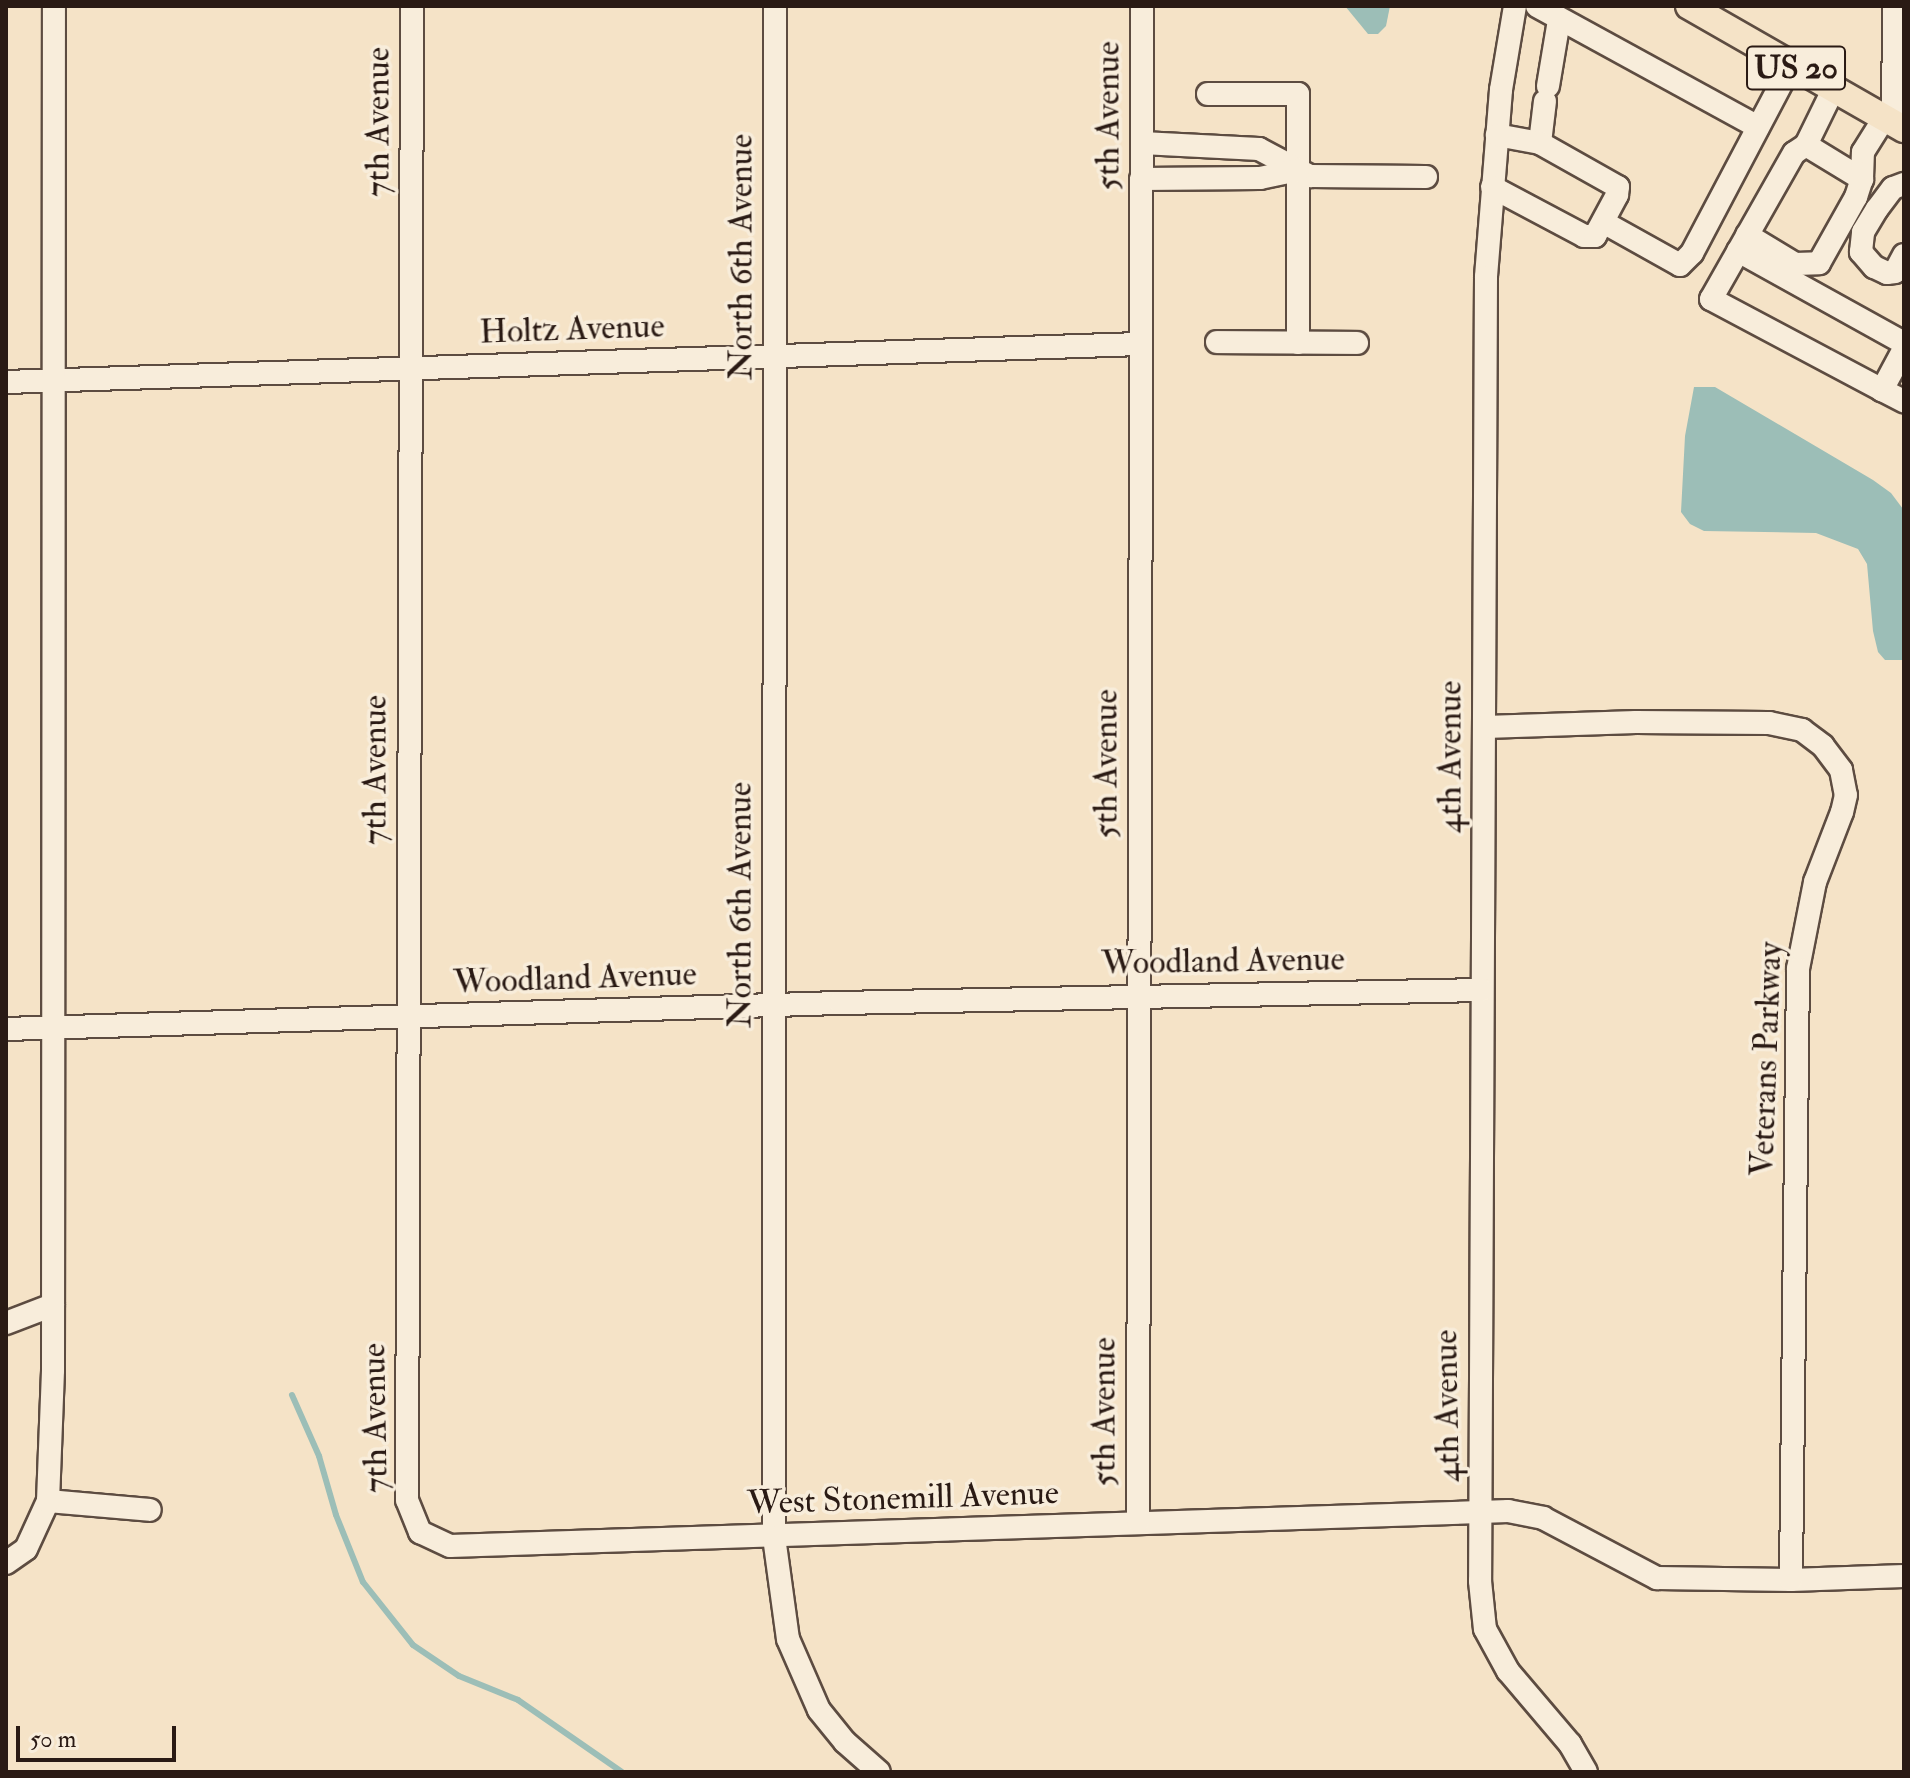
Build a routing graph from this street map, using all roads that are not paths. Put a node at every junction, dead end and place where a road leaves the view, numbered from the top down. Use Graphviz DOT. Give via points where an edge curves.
graph roads {
  1 [pos="54,6"];
  2 [pos="412,6"];
  3 [pos="775,6"];
  4 [pos="1142,6"];
  5 [pos="1515,6"];
  6 [pos="1537,6"];
  7 [pos="1689,6"];
  8 [pos="1894,6"];
  9 [pos="1559,20"];
  10 [pos="1791,65"];
  11 [pos="1833,90"];
  12 [pos="1208,94"];
  13 [pos="1894,123"];
  14 [pos="1758,127"];
  15 [pos="1497,135"];
  16 [pos="1142,143"];
  17 [pos="1540,143"];
  18 [pos="1806,145"];
  19 [pos="1298,170"];
  20 [pos="1426,177"];
  21 [pos="1141,179"];
  22 [pos="1862,179"];
  23 [pos="1904,184"];
  24 [pos="1492,187"];
  25 [pos="1603,222"];
  26 [pos="1746,237"];
  27 [pos="1904,255"];
  28 [pos="1217,342"];
  29 [pos="1298,343"];
  30 [pos="1357,343"];
  31 [pos="1904,343"];
  32 [pos="1140,344"];
  33 [pos="1904,349"];
  34 [pos="775,356"];
  35 [pos="411,368"];
  36 [pos="55,380"];
  37 [pos="6,382"];
  38 [pos="1882,390"];
  39 [pos="1904,401"];
  40 [pos="1485,727"];
  41 [pos="1482,990"];
  42 [pos="1137,996"];
  43 [pos="774,1005"];
  44 [pos="408,1017"];
  45 [pos="53,1027"];
  46 [pos="6,1029"];
  47 [pos="53,1305"];
  48 [pos="6,1323"];
  49 [pos="48,1501"];
  50 [pos="150,1510"];
  51 [pos="1482,1511"];
  52 [pos="1138,1522"];
  53 [pos="420,1532"];
  54 [pos="774,1537"];
  55 [pos="6,1563"];
  56 [pos="1904,1576"];
  57 [pos="1791,1580"];
  58 [pos="879,1772"];
  59 [pos="1586,1772"];
  1 -- 36 [label="street"];
  2 -- 35 [label="street, 7th Avenue"];
  3 -- 34 [label="street, North 6th Avenue"];
  4 -- 16 [label="street, 5th Avenue"];
  5 -- 15 [label="street, 4th Avenue"];
  6 -- 9 [label="street"];
  7 -- 10 [label="main road, US 20"];
  8 -- 13 [label="street"];
  9 -- 14 [label="street"];
  9 -- 17 [label="street"];
  10 -- 11 [label="main road, US 20"];
  10 -- 14 [label="street"];
  11 -- 13 [label="main road, US 20"];
  11 -- 18 [label="street"];
  12 -- 19 [label="street" via="1298,94"];
  13 -- 22 [label="street" via="1863,152"];
  14 -- 25 [label="street" via="1692,253 1680,265"];
  15 -- 17 [label="street"];
  15 -- 24 [label="street, 4th Avenue"];
  16 -- 19 [label="street" via="1259,149"];
  16 -- 21 [label="street, 5th Avenue"];
  17 -- 25 [label="street" via="1618,187"];
  18 -- 22 [label="street"];
  18 -- 26 [label="street" via="1794,153"];
  19 -- 20 [label="street" via="1310,176"];
  19 -- 21 [label="street" via="1260,178"];
  19 -- 29 [label="street"];
  21 -- 32 [label="street, 5th Avenue"];
  22 -- 26 [label="street" via="1819,263 1795,264"];
  23 -- 27 [label="street" via="1893,188 1863,232 1861,252 1887,273 1895,272"];
  24 -- 25 [label="street" via="1584,236 1595,236"];
  24 -- 40 [label="street, 4th Avenue" via="1486,277"];
  26 -- 31 [label="street"];
  26 -- 38 [label="street" via="1711,299"];
  28 -- 29 [label="street"];
  29 -- 30 [label="street"];
  32 -- 34 [label="street, Holtz Avenue"];
  32 -- 42 [label="street, 5th Avenue"];
  33 -- 38 [label="street"];
  34 -- 35 [label="street, Holtz Avenue"];
  34 -- 43 [label="street, North 6th Avenue"];
  35 -- 36 [label="street, Holtz Avenue"];
  35 -- 44 [label="street, 7th Avenue"];
  36 -- 37 [label="street, Holtz Avenue"];
  36 -- 45 [label="street"];
  38 -- 39 [label="street"];
  40 -- 41 [label="street, 4th Avenue"];
  40 -- 57 [label="street, Veterans Parkway" via="1769,723 1802,730 1841,770 1846,795 1836,835 1815,882 1798,969"];
  41 -- 42 [label="street, Woodland Avenue"];
  41 -- 51 [label="street, 4th Avenue"];
  42 -- 43 [label="street, Woodland Avenue"];
  42 -- 52 [label="street, 5th Avenue"];
  43 -- 44 [label="street, Woodland Avenue"];
  43 -- 54 [label="street, North 6th Avenue"];
  44 -- 45 [label="street, Woodland Avenue"];
  44 -- 53 [label="street, 7th Avenue" via="407,1500"];
  45 -- 46 [label="street, Woodland Avenue"];
  45 -- 47 [label="street"];
  47 -- 48 [label="street"];
  47 -- 49 [label="street"];
  49 -- 50 [label="street"];
  49 -- 55 [label="street" via="26,1549"];
  51 -- 52 [label="street, West Stonemill Avenue"];
  51 -- 57 [label="street, West Stonemill Avenue" via="1543,1518 1657,1578"];
  51 -- 59 [label="street, 4th Avenue" via="1485,1629 1508,1671 1570,1744"];
  52 -- 54 [label="street, West Stonemill Avenue"];
  53 -- 54 [label="street, West Stonemill Avenue" via="450,1546"];
  54 -- 58 [label="street, North 6th Avenue" via="788,1639 819,1710"];
  56 -- 57 [label="street, West Stonemill Avenue"];
}
